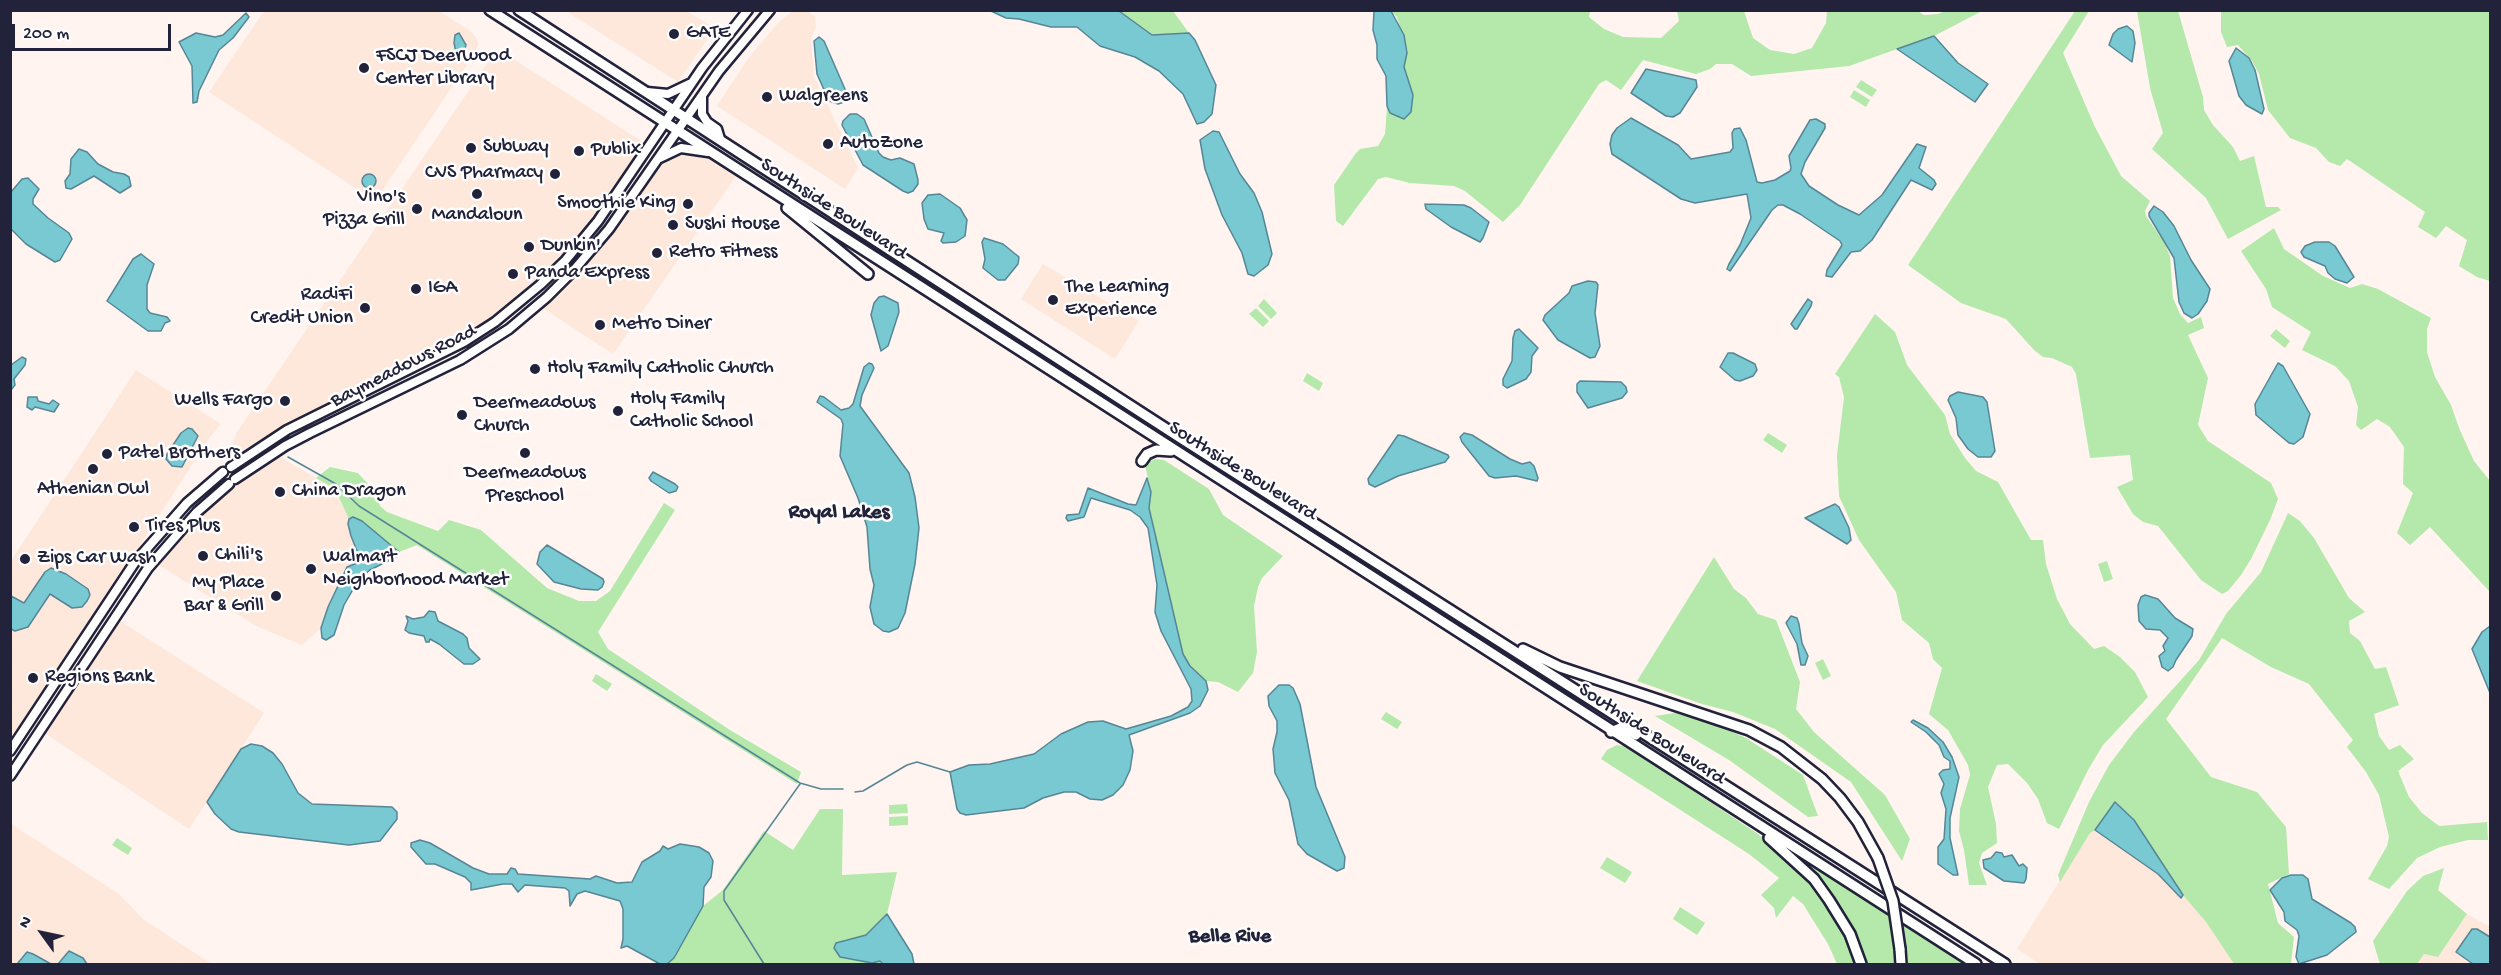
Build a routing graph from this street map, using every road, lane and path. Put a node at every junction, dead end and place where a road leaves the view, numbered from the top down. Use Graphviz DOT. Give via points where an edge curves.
graph roads {
  1 [pos="490,10"];
  2 [pos="519,10"];
  3 [pos="748,10"];
  4 [pos="770,10"];
  5 [pos="692,83"];
  6 [pos="647,92"];
  7 [pos="703,93"];
  8 [pos="674,110"];
  9 [pos="686,119"];
  10 [pos="665,123"];
  11 [pos="677,131"];
  12 [pos="720,140"];
  13 [pos="708,152"];
  14 [pos="657,160"];
  15 [pos="745,175"];
  16 [pos="868,274"];
  17 [pos="1178,453"];
  18 [pos="1142,461"];
  19 [pos="1469,621"];
  20 [pos="1611,732"];
  21 [pos="10,751"];
  22 [pos="10,776"];
  23 [pos="1744,797"];
  24 [pos="1732,808"];
  25 [pos="1861,964"];
  26 [pos="1900,964"];
  27 [pos="1976,964"];
  28 [pos="2005,964"];
  1 -- 10 [label="highway, Southside Boulevard"];
  2 -- 6 [label="highway, Southside Boulevard"];
  3 -- 5 [label="main road, Baymeadows Road"];
  4 -- 7 [label="main road, Baymeadows Road"];
  5 -- 6 [label="main road" via="668,94"];
  5 -- 8 [label="main road, Baymeadows Road"];
  6 -- 8 [label="highway, Southside Boulevard"];
  7 -- 9 [label="main road, Baymeadows Road"];
  7 -- 12 [label="main road" via="702,114 717,129"];
  8 -- 9 [label="highway, Southside Boulevard"];
  8 -- 10 [label="main road, Baymeadows Road"];
  9 -- 11 [label="main road, Baymeadows Road"];
  9 -- 12 [label="highway, Southside Boulevard"];
  10 -- 11 [label="highway, Southside Boulevard"];
  10 -- 21 [label="main road, Baymeadows Road" via="581,242 519,303 464,342 296,425 227,469 187,503 135,562"];
  11 -- 13 [label="highway, Southside Boulevard"];
  11 -- 14 [label="main road, Baymeadows Road"];
  12 -- 19 [label="highway, Southside Boulevard"];
  13 -- 14 [label="main road" via="681,148"];
  13 -- 15 [label="highway, Southside Boulevard"];
  14 -- 22 [label="main road, Baymeadows Road" via="592,251 509,329 460,360 285,446 232,481 197,512 148,568"];
  15 -- 16 [label="highway"];
  15 -- 17 [label="highway, Southside Boulevard"];
  17 -- 18 [label="highway" via="1156,450"];
  17 -- 20 [label="highway, Southside Boulevard"];
  19 -- 23 [label="highway, Southside Boulevard"];
  19 -- 26 [label="highway, bridge" via="1560,667 1749,730 1781,747 1822,779 1858,822 1878,858 1893,902"];
  20 -- 23 [label="highway" via="1623,727"];
  20 -- 24 [label="highway, Southside Boulevard"];
  23 -- 28 [label="highway, Southside Boulevard"];
  24 -- 25 [label="highway" via="1814,879 1850,934"];
  24 -- 27 [label="highway, Southside Boulevard"];
}
